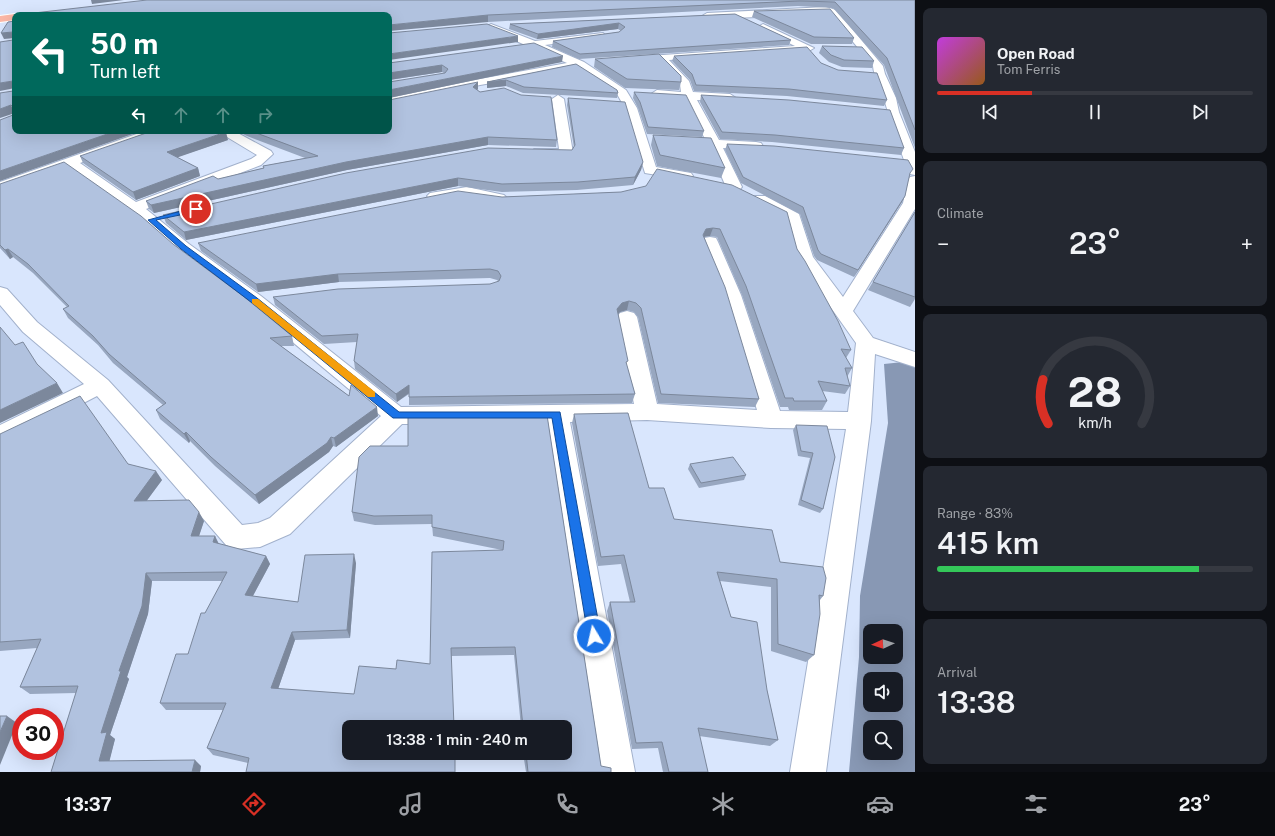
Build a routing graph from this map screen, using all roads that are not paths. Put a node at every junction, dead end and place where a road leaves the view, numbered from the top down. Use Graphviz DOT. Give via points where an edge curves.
graph roads {
  1 [pos="716,6"];
  2 [pos="736,14"];
  3 [pos="696,16"];
  4 [pos="12,17"];
  5 [pos="0,19"];
  6 [pos="512,25"];
  7 [pos="609,34"];
  8 [pos="534,44"];
  9 [pos="511,48"];
  10 [pos="848,49"];
  11 [pos="864,49"];
  12 [pos="554,54"];
  13 [pos="540,57"];
  14 [pos="662,59"];
  15 [pos="624,61"];
  16 [pos="586,66"];
  17 [pos="866,73"];
  18 [pos="879,74"];
  19 [pos="520,86"];
  20 [pos="688,95"];
  21 [pos="633,96"];
  22 [pos="468,97"];
  23 [pos="543,98"];
  24 [pos="742,98"];
  25 [pos="558,99"];
  26 [pos="574,100"];
  27 [pos="392,101"];
  28 [pos="613,103"];
  29 [pos="879,110"];
  30 [pos="392,111"];
  31 [pos="893,112"];
  32 [pos="149,134"];
  33 [pos="229,134"];
  34 [pos="641,139"];
  35 [pos="656,140"];
  36 [pos="671,141"];
  37 [pos="714,144"];
  38 [pos="772,147"];
  39 [pos="527,151"];
  40 [pos="897,161"];
  41 [pos="69,162"];
  42 [pos="914,167"];
  43 [pos="700,179"];
  44 [pos="915,180"];
  45 [pos="0,187"];
  46 [pos="517,198"];
  47 [pos="417,200"];
  48 [pos="134,208"];
  49 [pos="710,242"];
  50 [pos="205,243"];
  51 [pos="183,248"];
  52 [pos="0,293"];
  53 [pos="277,297"];
  54 [pos="254,300"];
  55 [pos="843,312"];
  56 [pos="627,317"];
  57 [pos="866,343"];
  58 [pos="910,359"];
  59 [pos="100,385"];
  60 [pos="647,412"];
  61 [pos="556,414"];
  62 [pos="396,416"];
  63 [pos="772,419"];
  64 [pos="859,421"];
  65 [pos="0,436"];
  66 [pos="617,772"];
  67 [pos="808,772"];
  1 -- 2 [label="street"];
  2 -- 3 [label="street"];
  2 -- 11 [label="street" via="830,11"];
  2 -- 14 [label="street" via="813,50 761,50"];
  4 -- 5 [label="main road"];
  6 -- 8 [label="street" via="485,27"];
  7 -- 8 [label="street"];
  8 -- 9 [label="street"];
  8 -- 12 [label="street"];
  10 -- 11 [label="street"];
  11 -- 18 [label="street" via="878,66"];
  12 -- 13 [label="street"];
  12 -- 16 [label="street"];
  14 -- 15 [label="street"];
  14 -- 20 [label="street" via="685,83"];
  16 -- 19 [label="street"];
  16 -- 21 [label="street"];
  16 -- 27 [label="street"];
  17 -- 18 [label="street"];
  18 -- 31 [label="street" via="890,98"];
  20 -- 21 [label="street"];
  20 -- 24 [label="street"];
  20 -- 37 [label="street"];
  21 -- 28 [label="street"];
  21 -- 34 [label="street"];
  22 -- 30 [label="street"];
  23 -- 25 [label="street"];
  25 -- 26 [label="street"];
  25 -- 39 [label="street" via="566,153"];
  29 -- 31 [label="street"];
  31 -- 42 [label="street"];
  32 -- 41 [label="street"];
  33 -- 48 [label="street" via="266,154 256,162"];
  34 -- 35 [label="street"];
  34 -- 43 [label="street" via="647,176"];
  36 -- 37 [label="street"];
  37 -- 38 [label="street"];
  37 -- 55 [label="street" via="727,185 793,217 804,257"];
  40 -- 42 [label="street"];
  41 -- 45 [label="street"];
  41 -- 48 [label="street"];
  44 -- 55 [label="street" via="911,203"];
  46 -- 47 [label="street" via="458,192"];
  48 -- 51 [label="street" via="159,218"];
  49 -- 63 [label="street" via="732,295"];
  50 -- 51 [label="street"];
  51 -- 54 [label="street"];
  52 -- 59 [label="street" via="30,326"];
  53 -- 54 [label="street"];
  54 -- 62 [label="street"];
  55 -- 57 [label="street"];
  56 -- 60 [label="street"];
  57 -- 58 [label="street"];
  57 -- 64 [label="street"];
  59 -- 62 [label="street" via="236,537 260,535 280,526"];
  59 -- 65 [label="street"];
  60 -- 61 [label="street"];
  60 -- 63 [label="street"];
  61 -- 62 [label="street"];
  61 -- 66 [label="street"];
  63 -- 64 [label="street"];
  64 -- 67 [label="street"];
}
